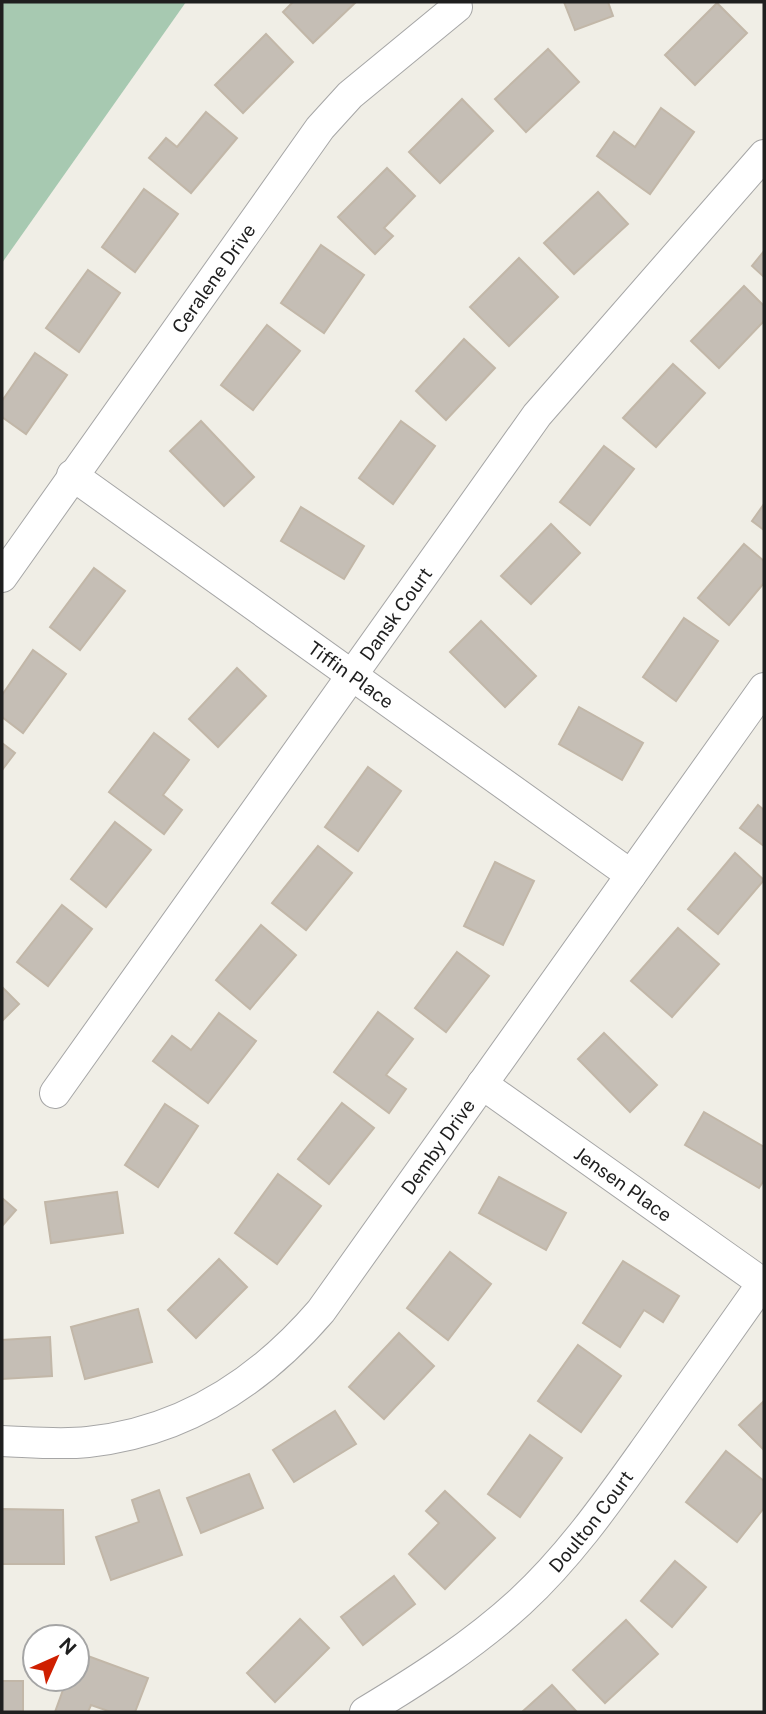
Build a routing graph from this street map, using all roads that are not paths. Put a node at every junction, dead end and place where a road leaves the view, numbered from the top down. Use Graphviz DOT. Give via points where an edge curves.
graph roads {
  1 [pos="457,7"];
  2 [pos="764,155"];
  3 [pos="72,475"];
  4 [pos="2,577"];
  5 [pos="352,676"];
  6 [pos="764,688"];
  7 [pos="631,875"];
  8 [pos="482,1084"];
  9 [pos="55,1093"];
  10 [pos="764,1283"];
  11 [pos="2,1441"];
  12 [pos="365,1712"];
  1 -- 3 [label="street, Ceralene Drive" via="350,95 320,128"];
  2 -- 5 [label="street, Dansk Court" via="537,415"];
  3 -- 4 [label="street, Ceralene Drive"];
  3 -- 5 [label="street, Tiffin Place"];
  5 -- 7 [label="street, Tiffin Place"];
  5 -- 9 [label="street, Dansk Court"];
  6 -- 7 [label="street, Demby Drive"];
  7 -- 8 [label="street, Demby Drive"];
  8 -- 10 [label="street, Jensen Place"];
  8 -- 11 [label="street, Demby Drive" via="321,1311 269,1366 221,1399 168,1423 85,1442"];
  10 -- 12 [label="street, Doulton Court" via="556,1566 476,1640"];
}
